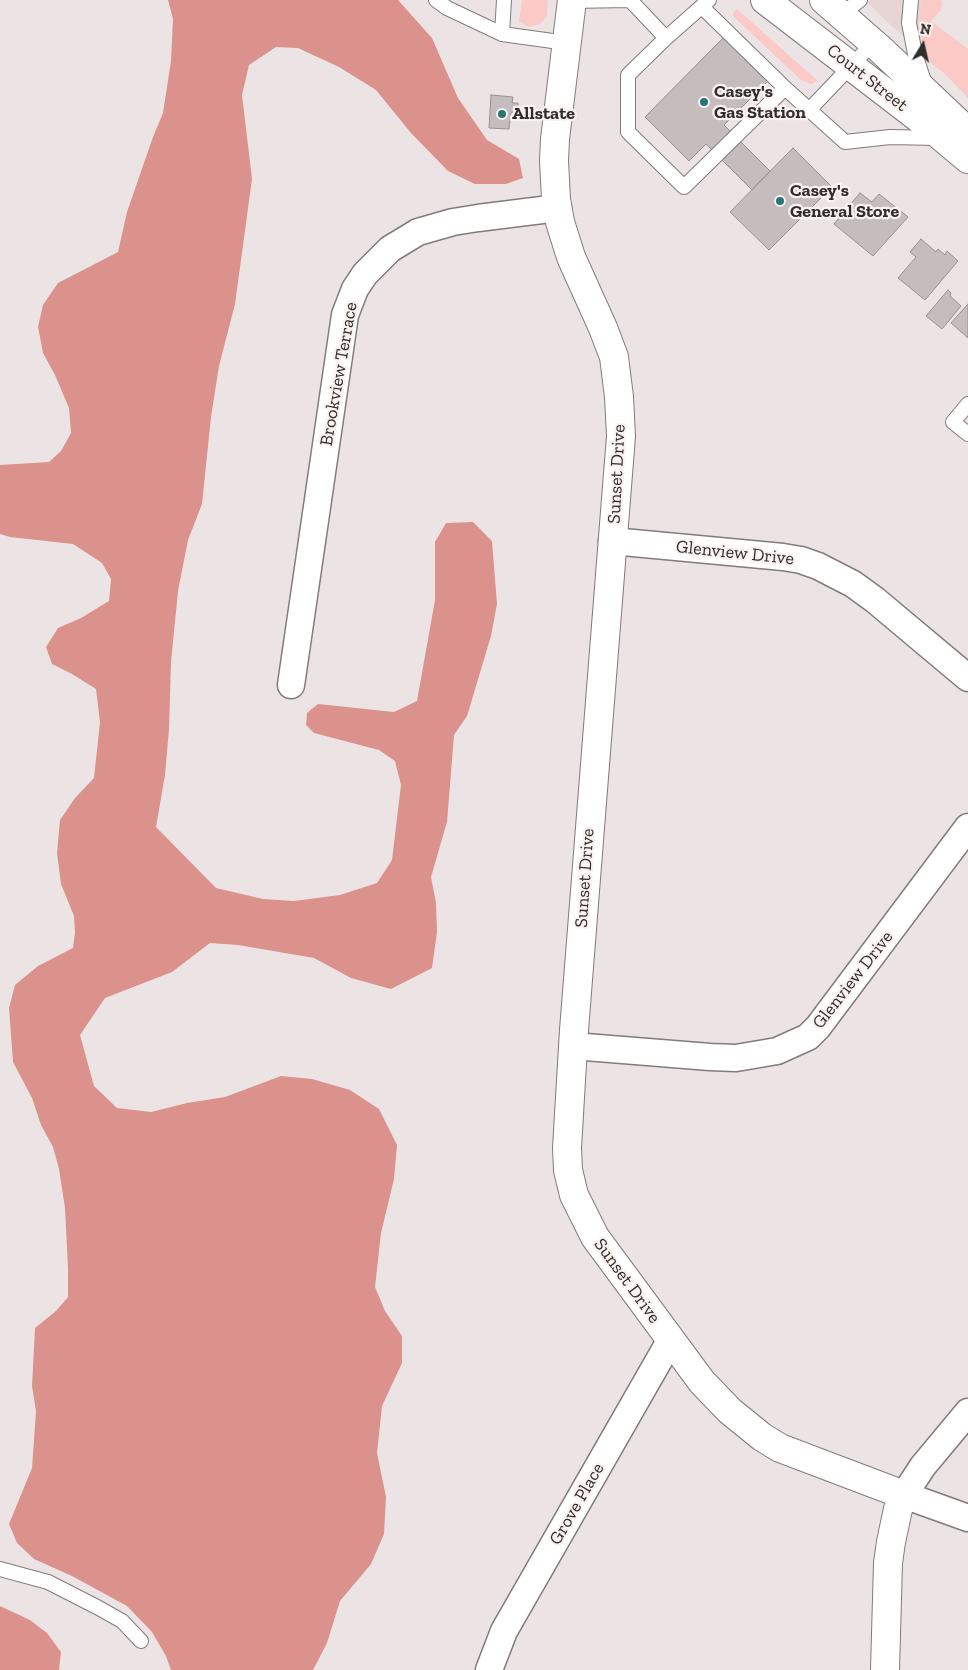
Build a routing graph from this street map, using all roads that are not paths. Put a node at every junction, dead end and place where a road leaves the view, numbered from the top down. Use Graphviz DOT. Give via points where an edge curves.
graph roads {
  1 [pos="436,0"];
  2 [pos="504,0"];
  3 [pos="765,0"];
  4 [pos="911,0"];
  5 [pos="568,1"];
  6 [pos="706,3"];
  7 [pos="842,5"];
  8 [pos="502,34"];
  9 [pos="666,38"];
  10 [pos="567,42"];
  11 [pos="873,42"];
  12 [pos="851,66"];
  13 [pos="785,88"];
  14 [pos="921,104"];
  15 [pos="809,110"];
  16 [pos="968,132"];
  17 [pos="942,138"];
  18 [pos="968,159"];
  19 [pos="558,208"];
  20 [pos="968,404"];
  21 [pos="968,434"];
  22 [pos="612,541"];
  23 [pos="968,678"];
  24 [pos="291,685"];
  25 [pos="968,827"];
  26 [pos="573,1046"];
  27 [pos="670,1341"];
  28 [pos="968,1412"];
  29 [pos="904,1495"];
  30 [pos="968,1518"];
  31 [pos="0,1569"];
  32 [pos="141,1641"];
  33 [pos="489,1670"];
  34 [pos="885,1670"];
  1 -- 8 [label="lane"];
  2 -- 8 [label="lane"];
  3 -- 12 [label="street, Court Street"];
  4 -- 14 [label="lane" via="909,23 918,63"];
  5 -- 9 [label="lane" via="630,0"];
  5 -- 10 [label="street, Sunset Drive"];
  6 -- 9 [label="lane"];
  6 -- 13 [label="lane"];
  7 -- 11 [label="street, Court Street"];
  8 -- 10 [label="lane"];
  9 -- 13 [label="lane" via="628,75 628,132 684,187"];
  10 -- 19 [label="street, Sunset Drive" via="554,161"];
  11 -- 12 [label="lane"];
  11 -- 14 [label="street, Court Street"];
  12 -- 14 [label="street, Court Street"];
  12 -- 15 [label="lane"];
  13 -- 15 [label="lane"];
  14 -- 16 [label="street, Court Street"];
  14 -- 17 [label="street, Court Street"];
  15 -- 17 [label="lane" via="845,142 890,137"];
  17 -- 18 [label="street, Court Street"];
  19 -- 22 [label="street, Sunset Drive" via="571,257 614,357 620,436"];
  19 -- 24 [label="street, Brookview Terrace" via="453,222 418,232 390,249 355,289 346,315"];
  20 -- 21 [label="lane" via="952,422"];
  22 -- 23 [label="street, Glenview Drive" via="783,556 818,566 875,600"];
  22 -- 26 [label="street, Sunset Drive"];
  25 -- 26 [label="street, Glenview Drive" via="808,1037 777,1051 736,1058"];
  26 -- 27 [label="street, Sunset Drive" via="566,1148 574,1195 595,1237"];
  27 -- 29 [label="street, Sunset Drive" via="730,1412 762,1437 801,1457"];
  27 -- 33 [label="street, Grove Place" via="504,1631"];
  28 -- 29 [label="street"];
  29 -- 30 [label="street, Sunset Drive"];
  29 -- 34 [label="street" via="894,1526 888,1563"];
  31 -- 32 [label="lane" via="65,1590 122,1621"];
}
